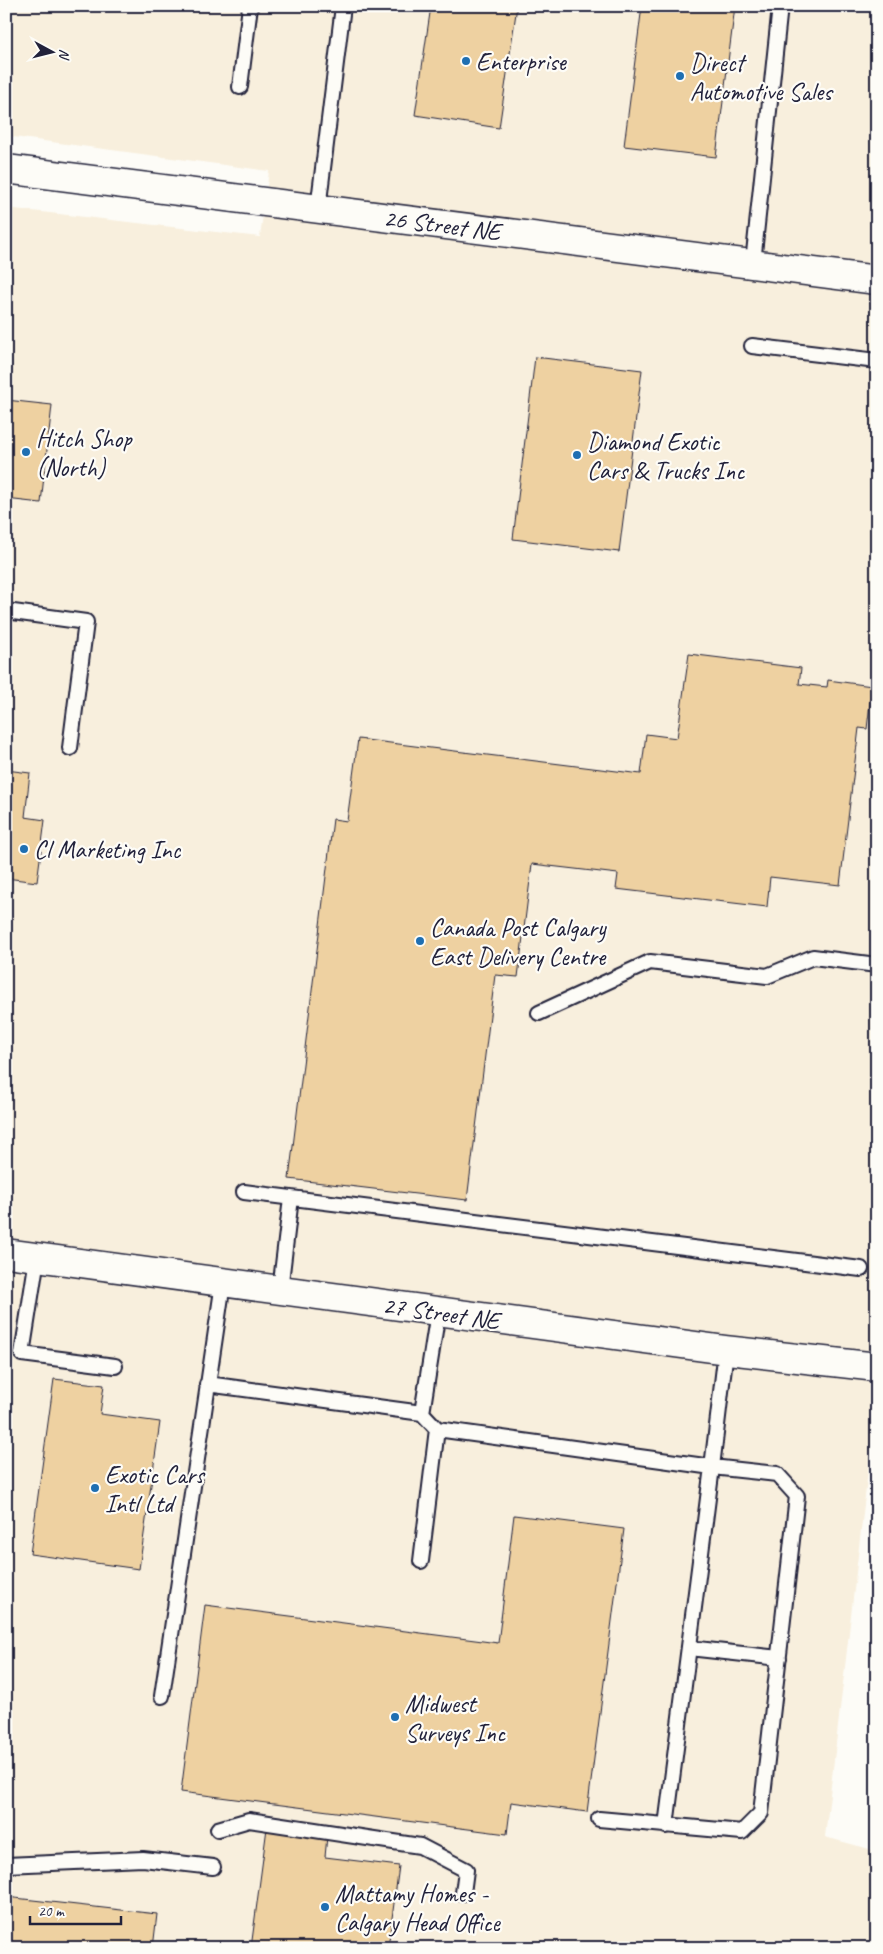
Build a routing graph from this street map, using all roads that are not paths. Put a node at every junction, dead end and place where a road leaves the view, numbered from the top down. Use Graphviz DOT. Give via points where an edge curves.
graph roads {
  1 [pos="250,6"];
  2 [pos="343,6"];
  3 [pos="780,6"];
  4 [pos="240,87"];
  5 [pos="6,169"];
  6 [pos="318,209"];
  7 [pos="753,263"];
  8 [pos="877,280"];
  9 [pos="752,346"];
  10 [pos="877,361"];
  11 [pos="6,611"];
  12 [pos="70,748"];
  13 [pos="877,965"];
  14 [pos="538,1013"];
  15 [pos="244,1192"];
  16 [pos="291,1198"];
  17 [pos="6,1254"];
  18 [pos="37,1258"];
  19 [pos="861,1269"];
  20 [pos="222,1283"];
  21 [pos="280,1290"];
  22 [pos="438,1312"];
  23 [pos="726,1350"];
  24 [pos="115,1366"];
  25 [pos="877,1367"];
  26 [pos="208,1384"];
  27 [pos="422,1413"];
  28 [pos="437,1429"];
  29 [pos="712,1467"];
  30 [pos="422,1561"];
  31 [pos="688,1648"];
  32 [pos="779,1658"];
  33 [pos="162,1696"];
  34 [pos="599,1819"];
  35 [pos="666,1826"];
  36 [pos="218,1829"];
  37 [pos="6,1865"];
  38 [pos="214,1867"];
  39 [pos="463,1893"];
  1 -- 4 [label="lane"];
  2 -- 6 [label="lane"];
  3 -- 7 [label="lane"];
  5 -- 6 [label="street, 26 Street NE"];
  6 -- 7 [label="street, 26 Street NE"];
  7 -- 8 [label="street, 26 Street NE"];
  9 -- 10 [label="lane"];
  11 -- 12 [label="lane" via="86,622"];
  13 -- 14 [label="lane" via="813,957 767,976 650,962"];
  15 -- 16 [label="lane"];
  16 -- 19 [label="lane"];
  16 -- 21 [label="lane"];
  17 -- 18 [label="street, 27 Street NE"];
  18 -- 20 [label="street, 27 Street NE"];
  18 -- 24 [label="lane" via="22,1354"];
  20 -- 21 [label="street, 27 Street NE"];
  20 -- 26 [label="lane"];
  21 -- 22 [label="street, 27 Street NE"];
  22 -- 23 [label="street, 27 Street NE"];
  22 -- 27 [label="lane"];
  23 -- 25 [label="street, 27 Street NE"];
  23 -- 29 [label="lane"];
  26 -- 27 [label="lane"];
  26 -- 33 [label="lane"];
  27 -- 28 [label="lane"];
  28 -- 29 [label="lane"];
  28 -- 30 [label="lane"];
  29 -- 31 [label="lane"];
  29 -- 32 [label="lane" via="777,1474 798,1496"];
  31 -- 32 [label="lane"];
  31 -- 35 [label="lane"];
  32 -- 35 [label="lane" via="761,1813 742,1832"];
  34 -- 35 [label="lane"];
  36 -- 39 [label="lane" via="250,1820 420,1846 466,1870"];
  37 -- 38 [label="lane" via="143,1859"];
}
